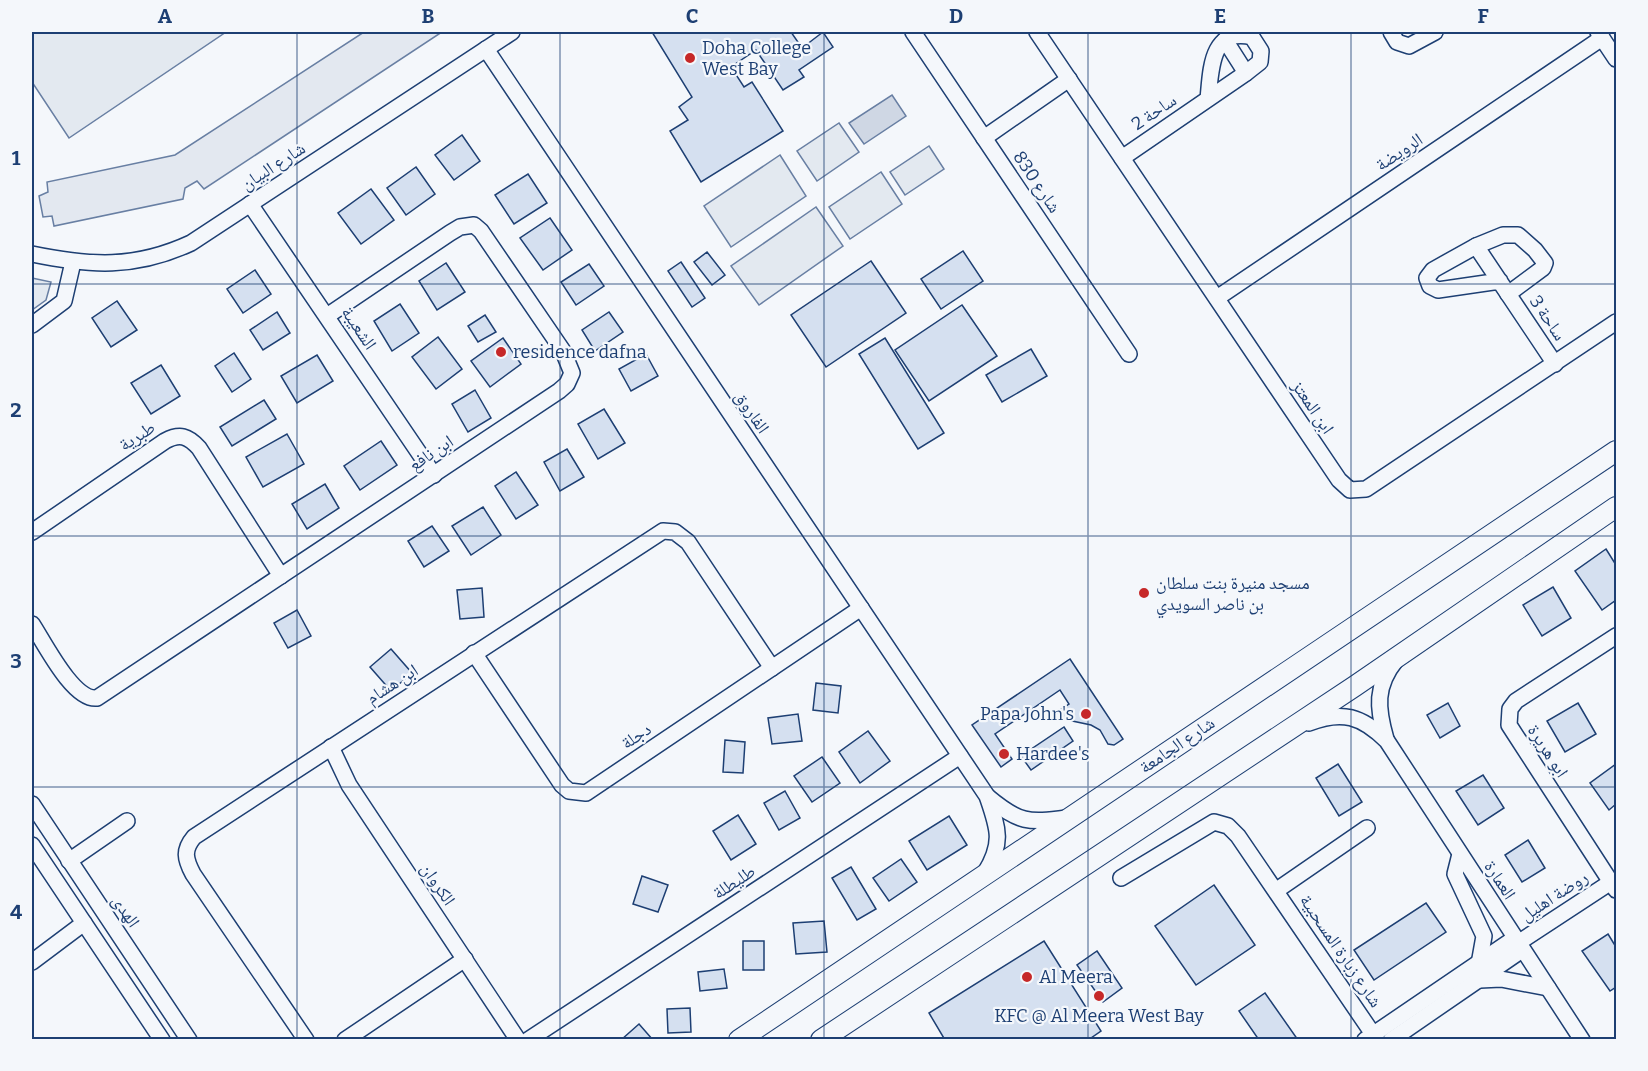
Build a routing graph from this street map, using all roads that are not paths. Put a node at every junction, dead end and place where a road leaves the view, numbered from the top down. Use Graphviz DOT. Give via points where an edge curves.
graph roads {
  1 [pos="512,32"];
  2 [pos="913,32"];
  3 [pos="1037,32"];
  4 [pos="1391,32"];
  5 [pos="1427,34"];
  6 [pos="1600,35"];
  7 [pos="1225,40"];
  8 [pos="486,49"];
  9 [pos="1617,59"];
  10 [pos="1246,73"];
  11 [pos="1069,79"];
  12 [pos="1208,99"];
  13 [pos="984,138"];
  14 [pos="1122,158"];
  15 [pos="250,204"];
  16 [pos="1476,246"];
  17 [pos="32,254"];
  18 [pos="73,262"];
  19 [pos="1504,287"];
  20 [pos="1216,298"];
  21 [pos="327,316"];
  22 [pos="1617,322"];
  23 [pos="32,325"];
  24 [pos="1129,354"];
  25 [pos="1555,364"];
  26 [pos="1617,451"];
  27 [pos="434,475"];
  28 [pos="1617,507"];
  29 [pos="32,532"];
  30 [pos="281,576"];
  31 [pos="861,608"];
  32 [pos="32,624"];
  33 [pos="1617,636"];
  34 [pos="1419,641"];
  35 [pos="474,653"];
  36 [pos="772,668"];
  37 [pos="1284,733"];
  38 [pos="1387,741"];
  39 [pos="331,747"];
  40 [pos="960,756"];
  41 [pos="987,796"];
  42 [pos="32,804"];
  43 [pos="1070,818"];
  44 [pos="126,821"];
  45 [pos="1367,828"];
  46 [pos="32,845"];
  47 [pos="1460,854"];
  48 [pos="69,861"];
  49 [pos="984,875"];
  50 [pos="1121,878"];
  51 [pos="1614,886"];
  52 [pos="1277,890"];
  53 [pos="84,923"];
  54 [pos="1518,944"];
  55 [pos="465,959"];
  56 [pos="32,962"];
  57 [pos="1479,964"];
  58 [pos="1480,980"];
  59 [pos="1548,988"];
  60 [pos="1372,1038"];
  61 [pos="162,1040"];
  62 [pos="189,1040"];
  63 [pos="306,1040"];
  64 [pos="345,1040"];
  65 [pos="518,1040"];
  66 [pos="528,1040"];
  67 [pos="739,1040"];
  68 [pos="820,1040"];
  69 [pos="1391,1040"];
  70 [pos="1582,1040"];
  1 -- 8 [label="street, شارع البيان"];
  2 -- 13 [label="street, شارع 830"];
  3 -- 11 [label="street, ابن المعتز"];
  4 -- 5 [label="street" via="1397,42 1409,46"];
  6 -- 9 [label="street"];
  6 -- 20 [label="street, الرويضة"];
  7 -- 10 [label="street"];
  7 -- 10 [label="street, ساحة 2" via="1247,36 1257,43 1262,51 1260,62"];
  7 -- 12 [label="street" via="1213,59"];
  8 -- 15 [label="street, شارع البيان"];
  8 -- 31 [label="street, الفاروق"];
  10 -- 12 [label="street, ساحة 2"];
  11 -- 13 [label="street"];
  11 -- 14 [label="street, ابن المعتز"];
  12 -- 14 [label="street, ساحة 2"];
  13 -- 24 [label="street, شارع 830"];
  14 -- 20 [label="street, ابن المعتز"];
  15 -- 18 [label="street, شارع البيان" via="172,252 115,264"];
  15 -- 21 [label="street, الشعيبة"];
  16 -- 19 [label="street, ساحة 3"];
  16 -- 19 [label="street, ساحة 3" via="1503,235 1518,236 1545,263 1543,268"];
  16 -- 19 [label="street, ساحة 3" via="1433,270 1427,278 1430,286 1438,290"];
  17 -- 18 [label="street, شارع البيان"];
  18 -- 23 [label="street" via="64,302"];
  19 -- 25 [label="street, ساحة 3"];
  20 -- 25 [label="street, ابن المعتز" via="1339,480 1358,491"];
  21 -- 27 [label="street, الشعيبة"];
  21 -- 27 [label="street, ابن نافع" via="460,227 474,225 485,236 572,369 567,384"];
  22 -- 25 [label="street, ابن المعتز"];
  26 -- 43 [label="main road, شارع الجامعة"];
  27 -- 30 [label="street, ابن نافع"];
  28 -- 34 [label="main road"];
  29 -- 30 [label="street, طبرية" via="165,441 182,435 199,448"];
  30 -- 32 [label="street, ابن نافع" via="97,698 83,696 72,685"];
  31 -- 36 [label="street, دجلة"];
  31 -- 40 [label="street, الفاروق"];
  33 -- 51 [label="street, ابو هريرة" via="1516,701 1509,717 1512,734"];
  34 -- 37 [label="main road"];
  34 -- 38 [label="street, العمارة" via="1394,662 1380,689 1378,713"];
  35 -- 36 [label="street, ابن هشام" via="656,534 670,530 688,542"];
  35 -- 36 [label="street, دجلة" via="562,784 577,793 594,789"];
  35 -- 39 [label="street, ابن هشام"];
  37 -- 38 [label="street, العمارة" via="1334,715 1361,722"];
  37 -- 68 [label="main road"];
  38 -- 47 [label="street, العمارة"];
  39 -- 55 [label="street, الكروان" via="349,785"];
  39 -- 63 [label="street, ابن هشام" via="194,837 185,854 193,874"];
  40 -- 41 [label="street, الفاروق"];
  40 -- 66 [label="street, طليطلة"];
  41 -- 43 [label="street, الفاروق" via="1006,813 1027,822"];
  41 -- 49 [label="street, الفاروق" via="998,841"];
  42 -- 48 [label="street, الهدى"];
  43 -- 49 [label="main road, شارع الجامعة"];
  44 -- 48 [label="street"];
  45 -- 52 [label="street, شارع زبارة المسحبية"];
  46 -- 53 [label="street"];
  47 -- 54 [label="street, العمارة"];
  47 -- 57 [label="street" via="1455,874 1484,936"];
  48 -- 62 [label="street, الهدى"];
  49 -- 67 [label="main road, شارع الجامعة"];
  50 -- 52 [label="street, شارع زبارة المسحبية" via="1206,826 1221,822 1238,836"];
  51 -- 54 [label="street, روضة اهليل"];
  52 -- 60 [label="street, شارع زبارة المسحبية"];
  53 -- 56 [label="street"];
  53 -- 61 [label="street"];
  54 -- 57 [label="street"];
  54 -- 58 [label="street, روضة اهليل"];
  54 -- 59 [label="street, العمارة"];
  55 -- 64 [label="street"];
  55 -- 65 [label="street, الكروان"];
  57 -- 60 [label="street"];
  58 -- 59 [label="street" via="1501,979"];
  58 -- 69 [label="street, روضة اهليل"];
  59 -- 70 [label="street, العمارة"];
}
